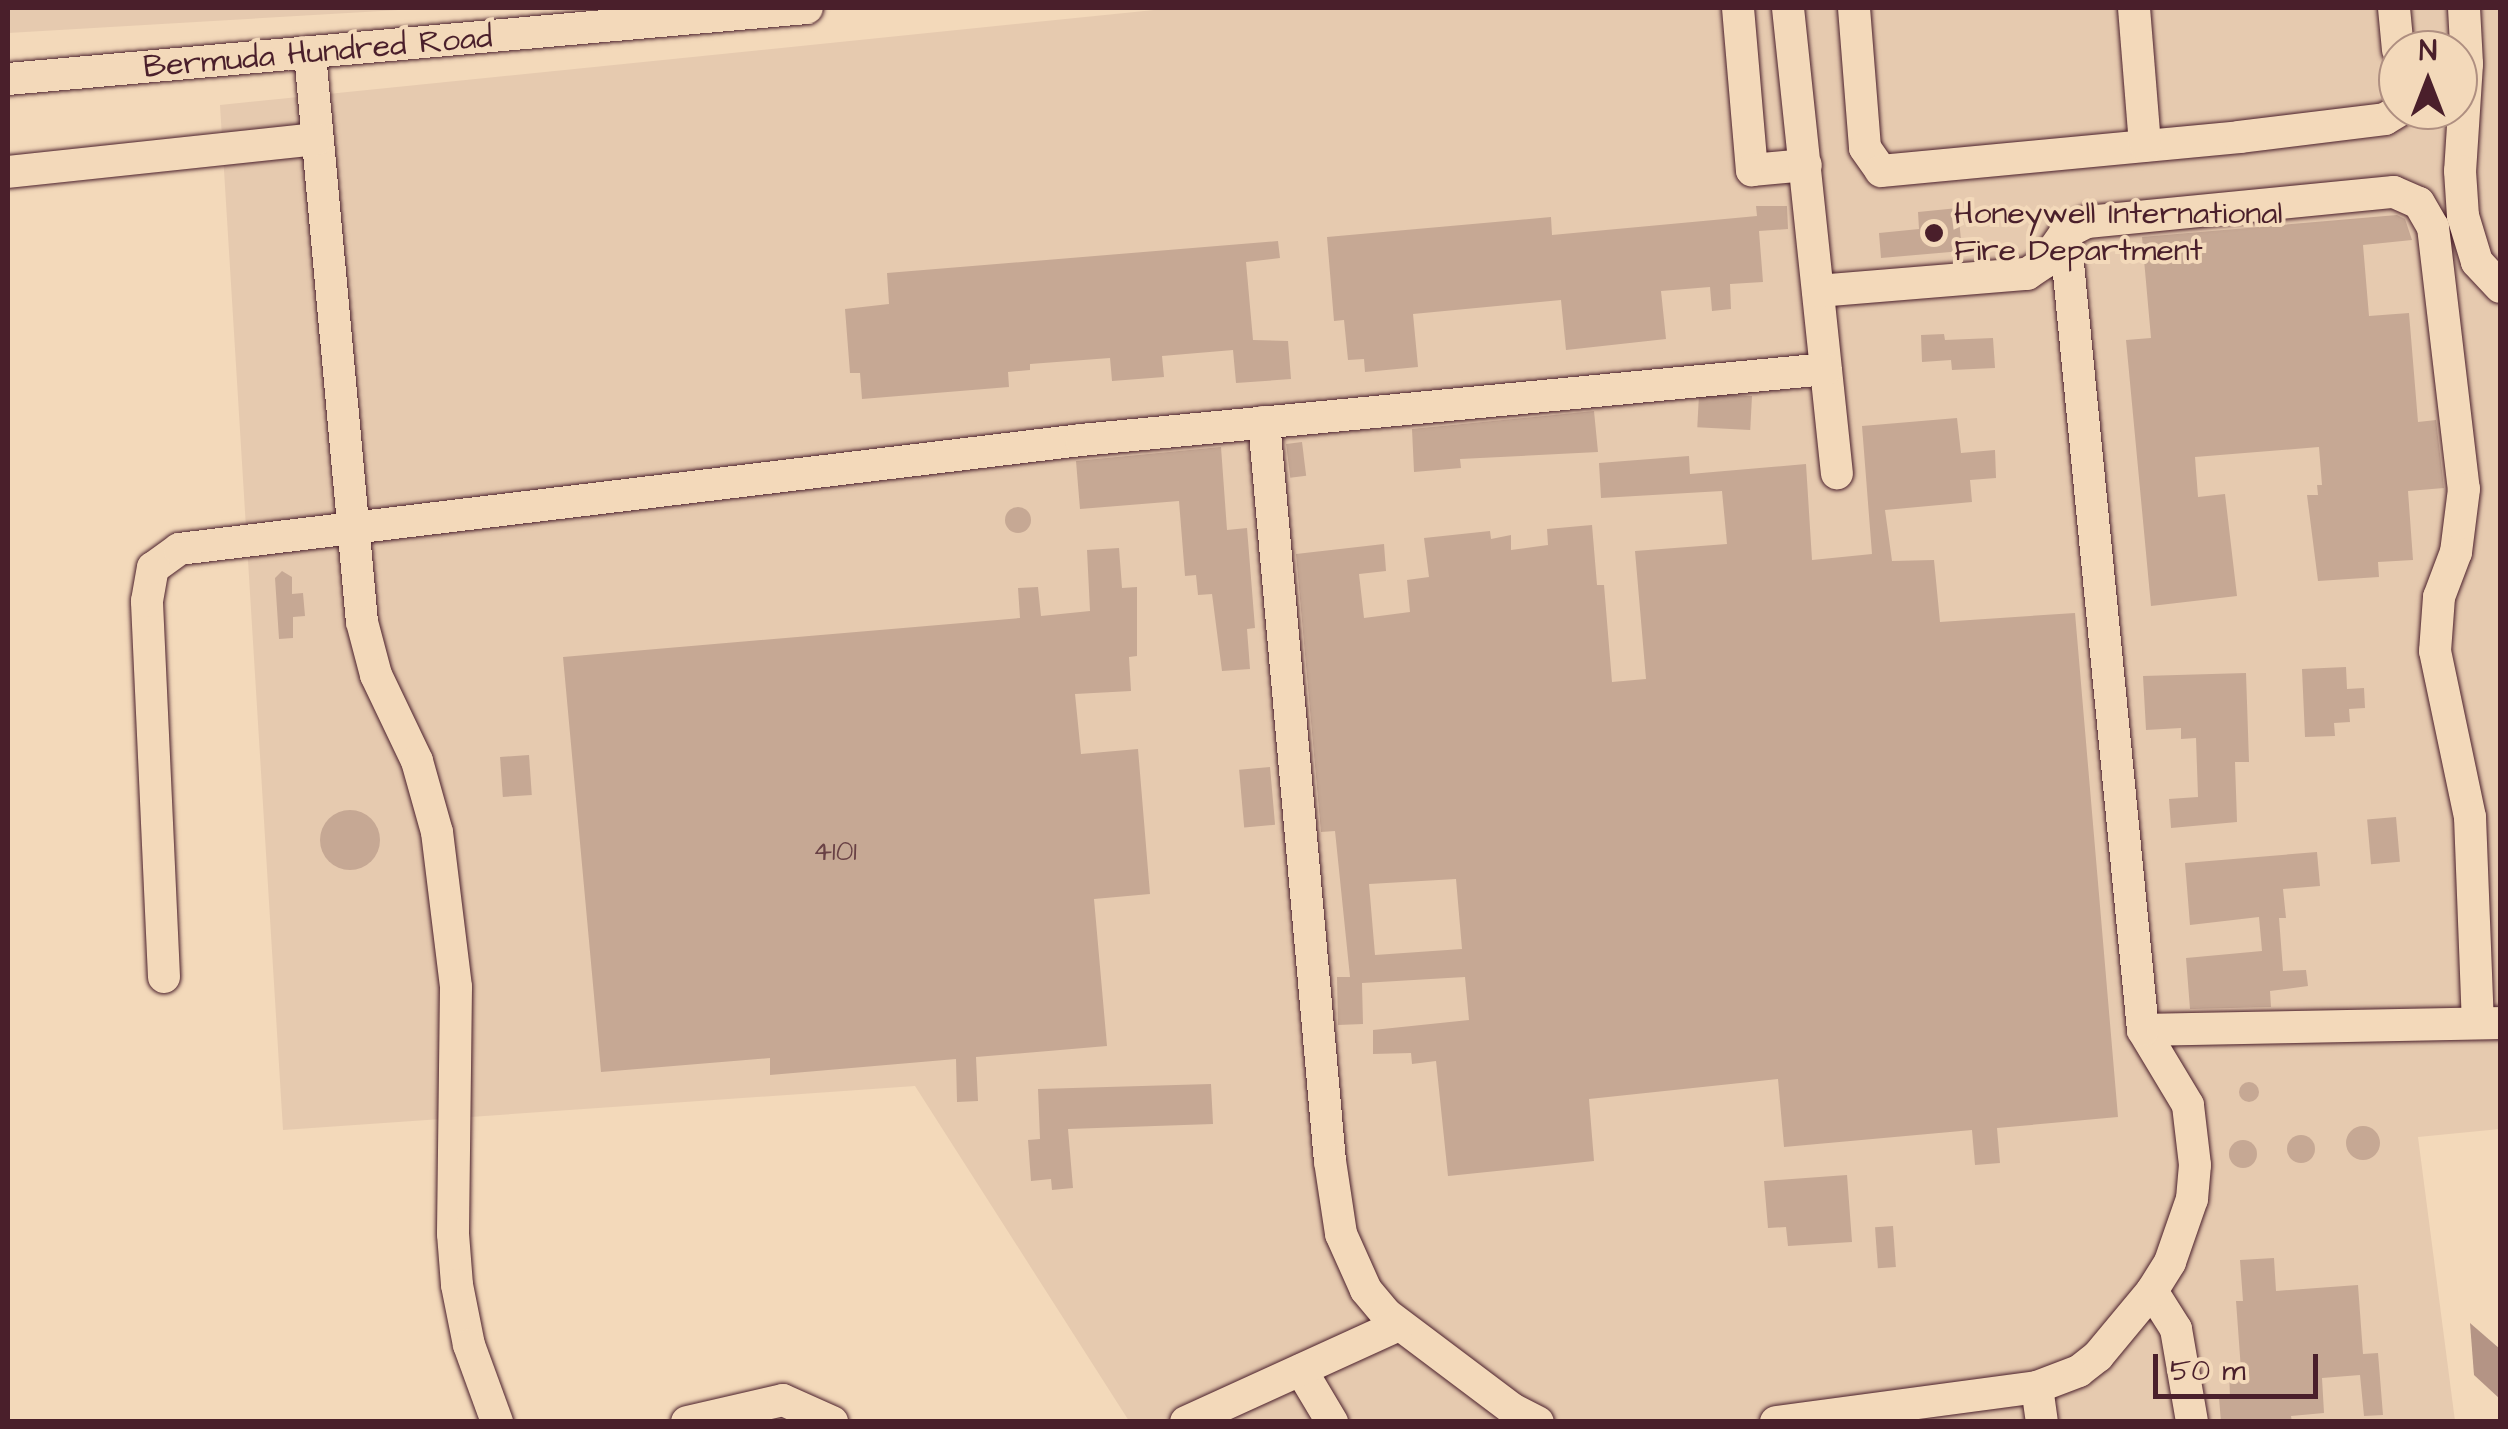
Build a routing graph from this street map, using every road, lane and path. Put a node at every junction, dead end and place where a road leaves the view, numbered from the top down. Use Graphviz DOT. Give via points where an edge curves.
graph roads {
  1 [pos="807,8"];
  2 [pos="1738,8"];
  3 [pos="1788,8"];
  4 [pos="1854,8"];
  5 [pos="2134,8"];
  6 [pos="2464,8"];
  7 [pos="465,23"];
  8 [pos="310,54"];
  9 [pos="8,78"];
  10 [pos="2378,121"];
  11 [pos="317,138"];
  12 [pos="2145,146"];
  13 [pos="1806,165"];
  14 [pos="8,172"];
  15 [pos="2065,232"];
  16 [pos="2500,287"];
  17 [pos="1818,291"];
  18 [pos="1826,369"];
  19 [pos="1264,422"];
  20 [pos="1837,473"];
  21 [pos="354,528"];
  22 [pos="164,976"];
  23 [pos="2490,1023"];
  24 [pos="2144,1030"];
  25 [pos="2152,1291"];
  26 [pos="1399,1325"];
  27 [pos="1301,1370"];
  28 [pos="2037,1386"];
  29 [pos="497,1422"];
  30 [pos="687,1422"];
  31 [pos="832,1422"];
  32 [pos="1186,1422"];
  33 [pos="1332,1422"];
  34 [pos="1538,1422"];
  35 [pos="1776,1422"];
  36 [pos="2042,1422"];
  37 [pos="2192,1422"];
  1 -- 7 [label="street, Bermuda Hundred Road"];
  2 -- 13 [label="street" via="1752,170"];
  3 -- 13 [label="street"];
  4 -- 12 [label="street" via="1865,148 1881,171"];
  5 -- 12 [label="street"];
  6 -- 16 [label="street" via="2464,216 2477,262"];
  7 -- 8 [label="street, Bermuda Hundred Road"];
  8 -- 9 [label="street, Bermuda Hundred Road"];
  8 -- 11 [label="street"];
  10 -- 12 [label="street"];
  11 -- 14 [label="street"];
  11 -- 21 [label="street"];
  13 -- 17 [label="street"];
  15 -- 17 [label="street" via="2045,262 2026,274"];
  15 -- 23 [label="street" via="2087,222 2394,192 2428,215 2464,489 2456,552 2439,597 2435,651 2470,817"];
  15 -- 24 [label="street"];
  17 -- 18 [label="street"];
  18 -- 19 [label="street"];
  18 -- 20 [label="street"];
  19 -- 21 [label="street"];
  19 -- 26 [label="street" via="1341,1234 1366,1290"];
  21 -- 22 [label="street" via="179,549 152,568 147,601"];
  21 -- 29 [label="street" via="362,622 376,675 417,761 437,832 456,987 457,1285 469,1345"];
  23 -- 24 [label="street"];
  24 -- 25 [label="street" via="2188,1105 2195,1165 2184,1231"];
  25 -- 28 [label="street" via="2098,1356 2079,1371"];
  25 -- 37 [label="street" via="2176,1330"];
  26 -- 27 [label="street"];
  26 -- 34 [label="street"];
  27 -- 32 [label="street"];
  27 -- 33 [label="street"];
  28 -- 35 [label="street"];
  28 -- 36 [label="street"];
  30 -- 31 [label="street" via="783,1400"];
}
